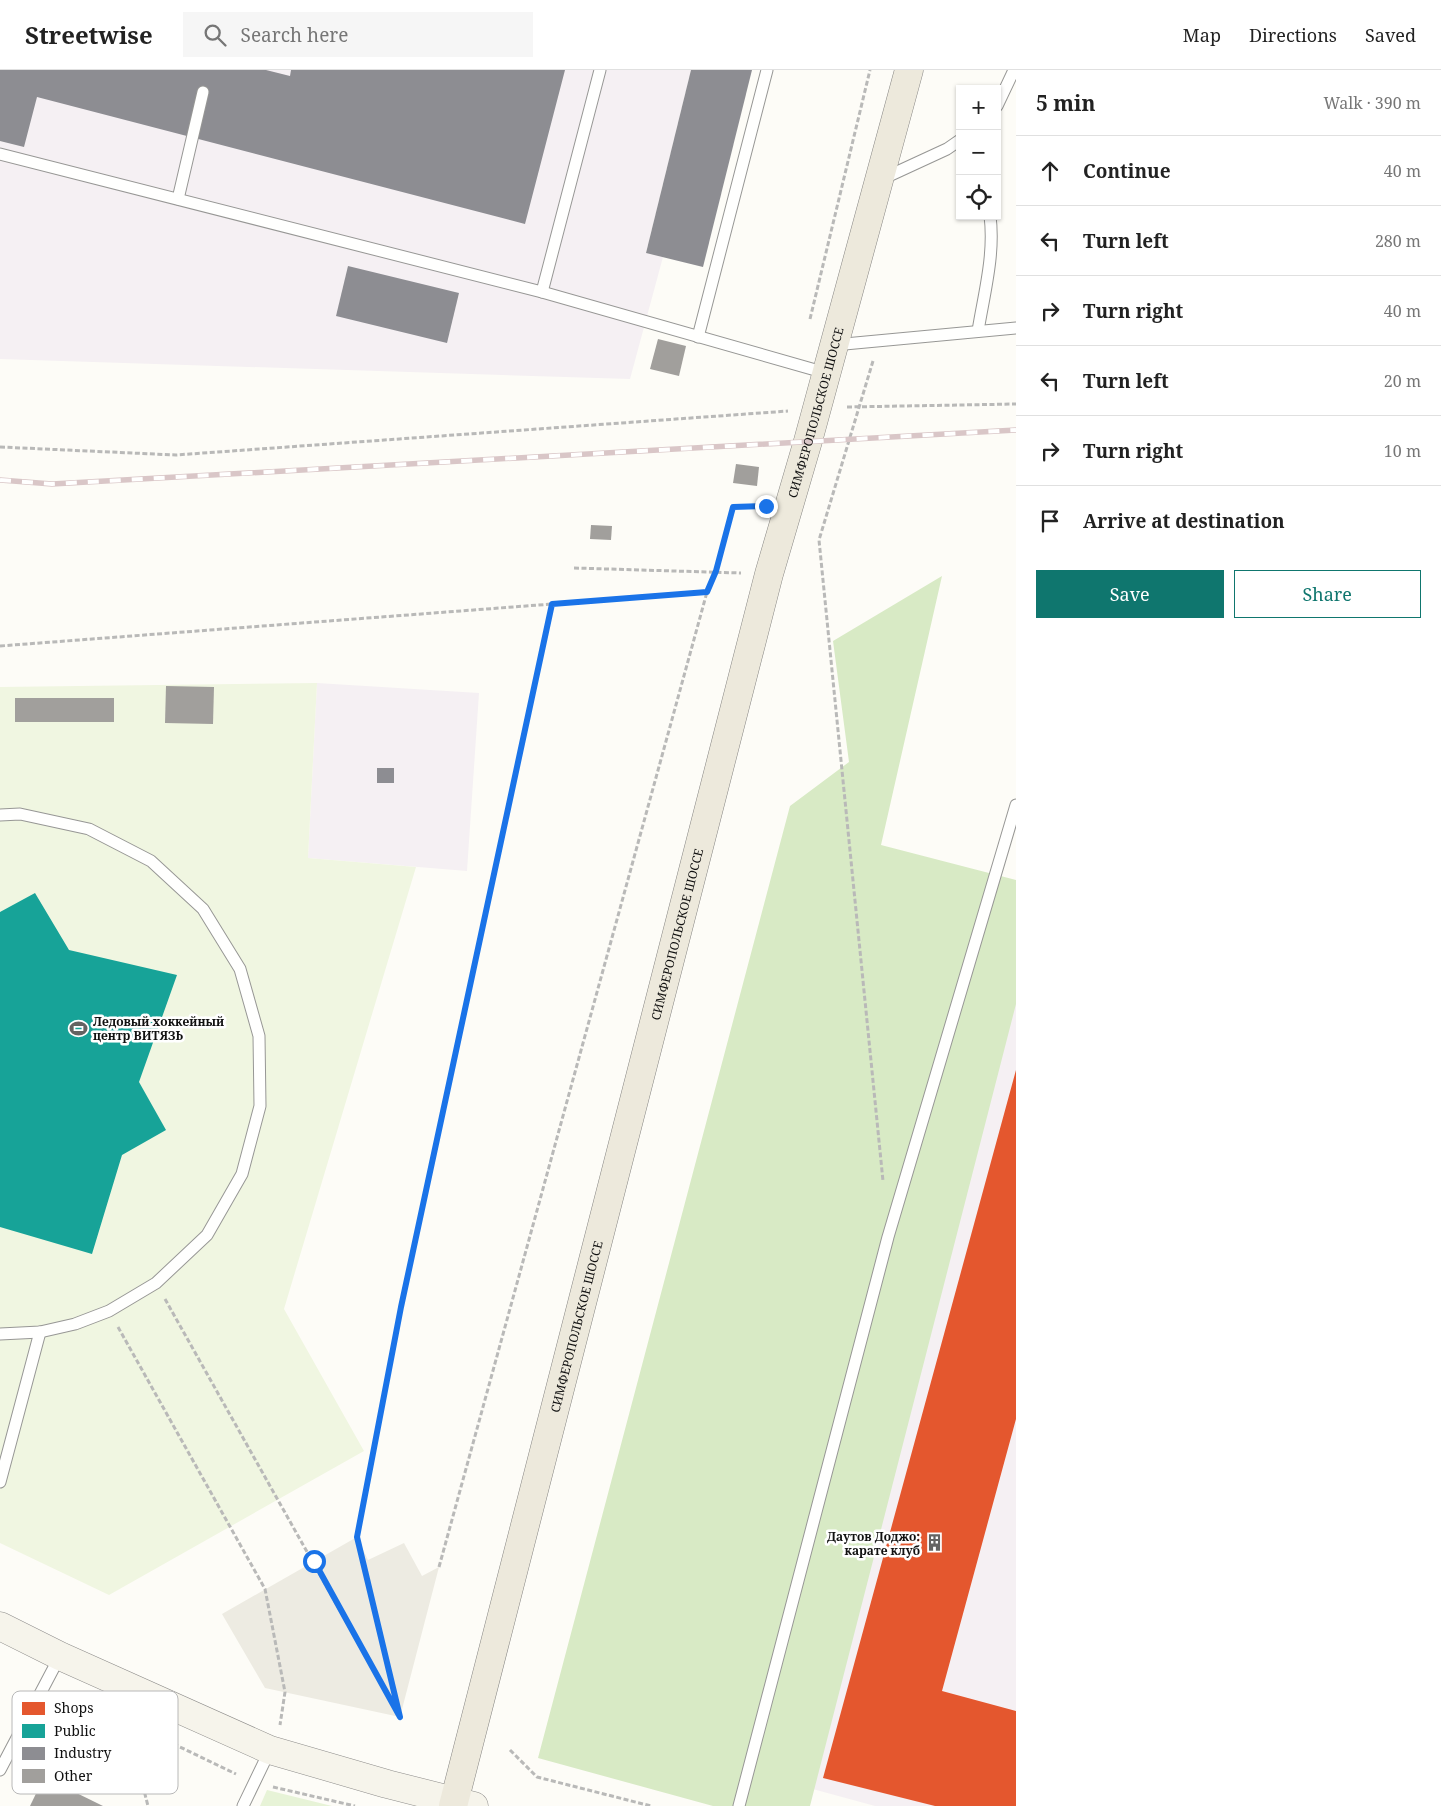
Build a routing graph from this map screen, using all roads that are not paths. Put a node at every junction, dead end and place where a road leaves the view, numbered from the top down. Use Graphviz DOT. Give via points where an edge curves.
graph roads {
  1 [pos="600,70"];
  2 [pos="767,70"];
  3 [pos="909,70"];
  4 [pos="1014,70"];
  5 [pos="203,92"];
  6 [pos="1001,98"];
  7 [pos="956,143"];
  8 [pos="0,154"];
  9 [pos="878,181"];
  10 [pos="178,200"];
  11 [pos="991,220"];
  12 [pos="542,292"];
  13 [pos="1016,328"];
  14 [pos="978,331"];
  15 [pos="698,336"];
  16 [pos="834,345"];
  17 [pos="826,373"];
  18 [pos="1016,805"];
  19 [pos="0,815"];
  20 [pos="40,1332"];
  21 [pos="0,1334"];
  22 [pos="0,1482"];
  23 [pos="0,1626"];
  24 [pos="60,1656"];
  25 [pos="42,1691"];
  26 [pos="142,1691"];
  27 [pos="178,1705"];
  28 [pos="275,1741"];
  29 [pos="12,1747"];
  30 [pos="0,1770"];
  31 [pos="461,1804"];
  32 [pos="243,1806"];
  33 [pos="739,1806"];
  1 -- 12 [label="lane"];
  2 -- 15 [label="lane"];
  3 -- 9 [label="main road, СИМФЕРОПОЛЬСКОЕ ШОССЕ"];
  4 -- 6 [label="lane"];
  5 -- 10 [label="lane"];
  7 -- 9 [label="lane"];
  8 -- 10 [label="lane"];
  9 -- 16 [label="main road, СИМФЕРОПОЛЬСКОЕ ШОССЕ"];
  10 -- 12 [label="lane"];
  11 -- 14 [label="lane" via="988,273"];
  12 -- 15 [label="lane"];
  13 -- 14 [label="lane"];
  14 -- 16 [label="lane"];
  15 -- 17 [label="lane"];
  16 -- 17 [label="main road, СИМФЕРОПОЛЬСКОЕ ШОССЕ"];
  17 -- 31 [label="main road, СИМФЕРОПОЛЬСКОЕ ШОССЕ" via="769,574"];
  18 -- 33 [label="lane" via="888,1237"];
  19 -- 20 [label="lane" via="20,814 88,829 151,861 203,909 240,969 259,1036 260,1106 245,1164 207,1234 156,1284 109,1311 75,1324"];
  20 -- 21 [label="lane"];
  20 -- 22 [label="lane"];
  23 -- 24 [label="street"];
  24 -- 25 [label="lane"];
  24 -- 26 [label="street"];
  27 -- 28 [label="street"];
  28 -- 31 [label="street" via="387,1784"];
  28 -- 32 [label="lane"];
  29 -- 30 [label="lane"];
}
